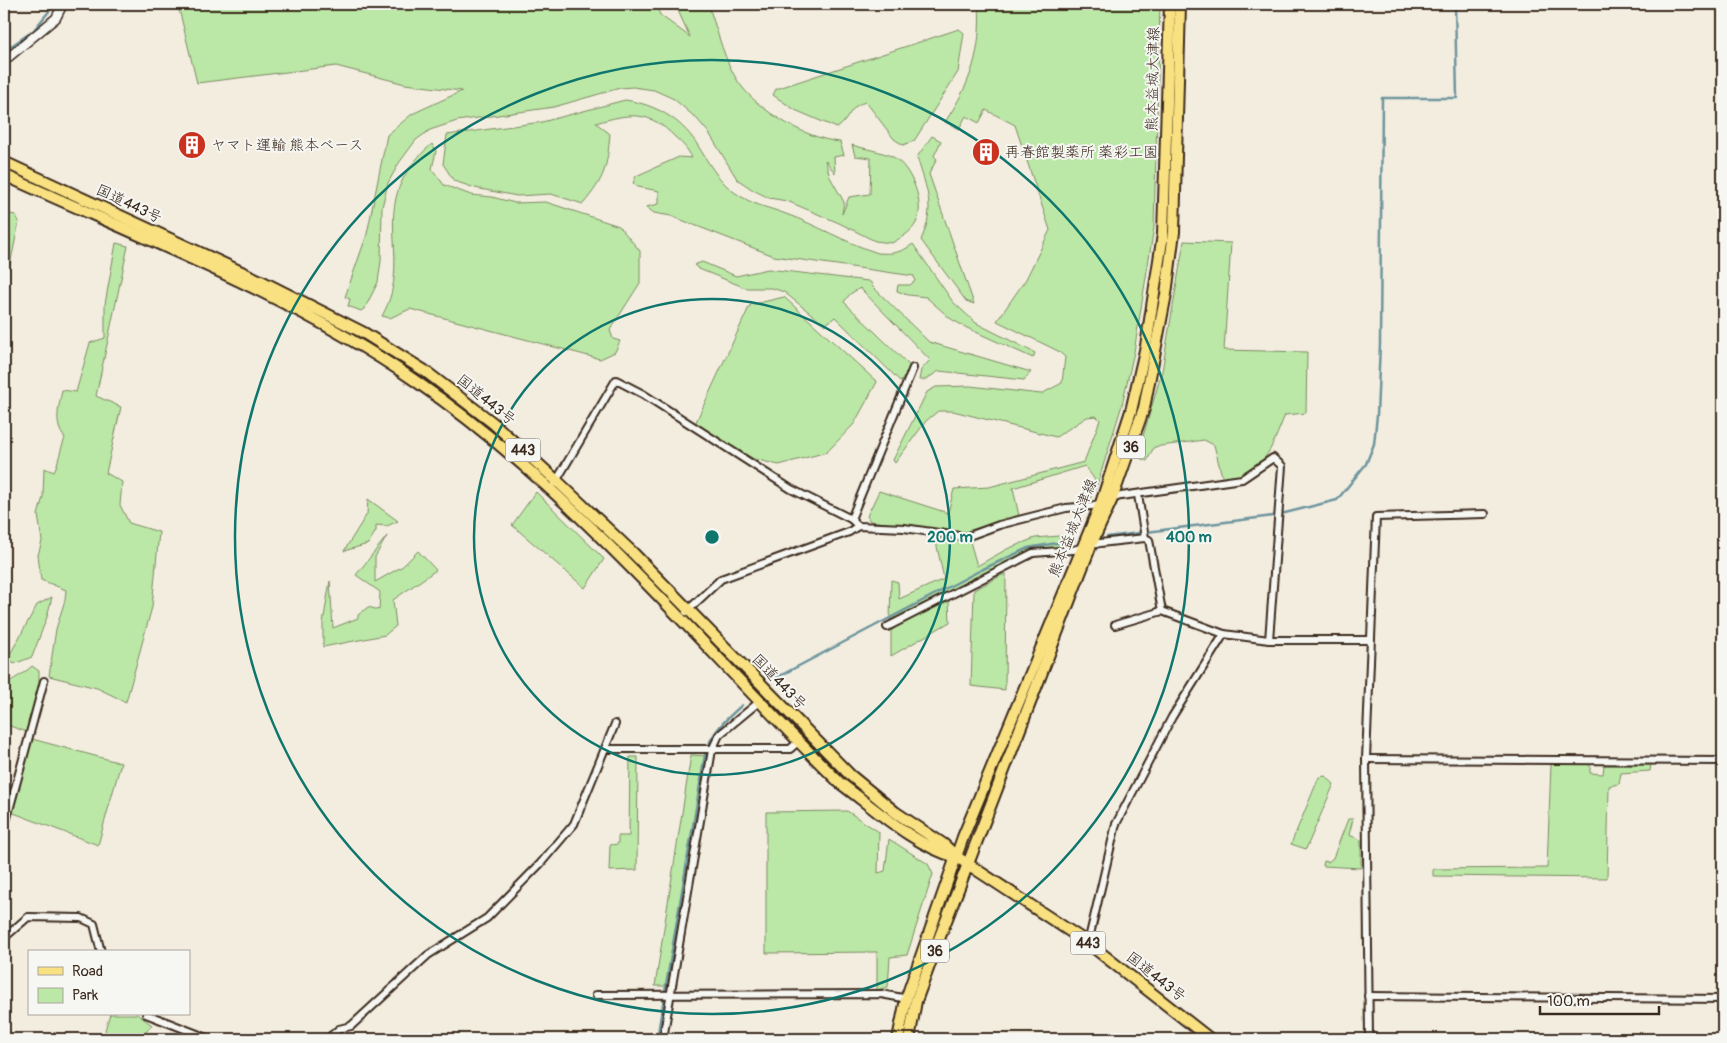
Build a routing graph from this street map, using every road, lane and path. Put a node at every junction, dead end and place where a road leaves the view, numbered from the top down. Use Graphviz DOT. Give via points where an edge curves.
graph roads {
  1 [pos="63,4"];
  2 [pos="1170,4"];
  3 [pos="1180,4"];
  4 [pos="4,61"];
  5 [pos="4,162"];
  6 [pos="4,174"];
  7 [pos="913,368"];
  8 [pos="554,484"];
  9 [pos="1138,495"];
  10 [pos="1112,499"];
  11 [pos="1101,503"];
  12 [pos="1485,514"];
  13 [pos="851,519"];
  14 [pos="858,526"];
  15 [pos="1144,534"];
  16 [pos="1092,546"];
  17 [pos="1081,548"];
  18 [pos="689,609"];
  19 [pos="1162,611"];
  20 [pos="679,618"];
  21 [pos="1115,625"];
  22 [pos="887,626"];
  23 [pos="1224,634"];
  24 [pos="1269,640"];
  25 [pos="1369,640"];
  26 [pos="44,681"];
  27 [pos="759,702"];
  28 [pos="615,724"];
  29 [pos="798,742"];
  30 [pos="606,749"];
  31 [pos="711,750"];
  32 [pos="1366,759"];
  33 [pos="1723,761"];
  34 [pos="6,814"];
  35 [pos="4,829"];
  36 [pos="957,857"];
  37 [pos="967,864"];
  38 [pos="4,938"];
  39 [pos="1088,943"];
  40 [pos="100,950"];
  41 [pos="596,995"];
  42 [pos="669,995"];
  43 [pos="1368,996"];
  44 [pos="1723,999"];
  45 [pos="911,1000"];
  46 [pos="151,1016"];
  47 [pos="210,1039"];
  48 [pos="327,1039"];
  49 [pos="663,1039"];
  50 [pos="898,1039"];
  51 [pos="909,1039"];
  52 [pos="1210,1039"];
  53 [pos="1369,1039"];
  1 -- 4 [label="street" via="56,18"];
  2 -- 11 [label="main road, 熊本益城大津線 / 36" via="1167,169 1157,281 1131,411"];
  3 -- 10 [label="main road, 熊本益城大津線 / 36" via="1174,232 1166,294 1144,408"];
  5 -- 8 [label="main road, 国道443号 / 443" via="262,281 364,334 433,377 493,424"];
  6 -- 8 [label="main road, 国道443号 / 443" via="257,289 359,343 426,388"];
  7 -- 13 [label="street"];
  8 -- 13 [label="street" via="616,380 644,394 791,489"];
  8 -- 18 [label="main road, 国道443号 / 443"];
  8 -- 20 [label="main road, 国道443号 / 443"];
  9 -- 10 [label="street"];
  9 -- 15 [label="street"];
  9 -- 24 [label="street" via="1242,480 1273,458 1282,466"];
  10 -- 11 [label="street"];
  10 -- 16 [label="main road, 熊本益城大津線 / 36"];
  11 -- 14 [label="street" via="1056,510 966,537 904,528"];
  11 -- 17 [label="main road, 熊本益城大津線 / 36"];
  12 -- 25 [label="street" via="1376,517"];
  13 -- 14 [label="street"];
  14 -- 18 [label="street" via="721,579"];
  15 -- 16 [label="street"];
  15 -- 19 [label="street" via="1149,540"];
  16 -- 17 [label="street"];
  16 -- 37 [label="main road, 熊本益城大津線 / 36"];
  17 -- 22 [label="street" via="1033,553"];
  17 -- 36 [label="main road, 熊本益城大津線 / 36"];
  18 -- 20 [label="street"];
  18 -- 36 [label="main road, 国道443号 / 443" via="850,775"];
  19 -- 21 [label="street"];
  19 -- 23 [label="street"];
  20 -- 27 [label="main road, 国道443号 / 443"];
  23 -- 24 [label="street"];
  23 -- 39 [label="street" via="1172,717 1116,824"];
  24 -- 25 [label="street"];
  25 -- 32 [label="street"];
  26 -- 34 [label="street"];
  27 -- 29 [label="main road, 国道443号 / 443"];
  27 -- 31 [label="street" via="719,735"];
  28 -- 30 [label="street"];
  29 -- 31 [label="street" via="790,749"];
  29 -- 36 [label="main road, 国道443号 / 443" via="840,783 890,820 938,852"];
  30 -- 31 [label="street"];
  30 -- 48 [label="street" via="574,824 540,864 487,918 428,955 352,1026 339,1028"];
  31 -- 42 [label="street"];
  32 -- 33 [label="street"];
  32 -- 43 [label="street"];
  34 -- 35 [label="street"];
  36 -- 37 [label="main road, 国道443号 / 443"];
  36 -- 45 [label="main road, 熊本益城大津線 / 36"];
  37 -- 39 [label="main road, 国道443号 / 443"];
  37 -- 45 [label="main road, 熊本益城大津線 / 36"];
  38 -- 40 [label="street" via="28,916 81,918 94,924"];
  39 -- 52 [label="main road, 国道443号 / 443"];
  41 -- 42 [label="street"];
  42 -- 45 [label="street" via="881,994"];
  42 -- 49 [label="street"];
  43 -- 44 [label="street"];
  43 -- 53 [label="street"];
  45 -- 50 [label="main road, 熊本益城大津線 / 36"];
  45 -- 51 [label="main road, 熊本益城大津線 / 36"];
  46 -- 47 [label="street"];
}
